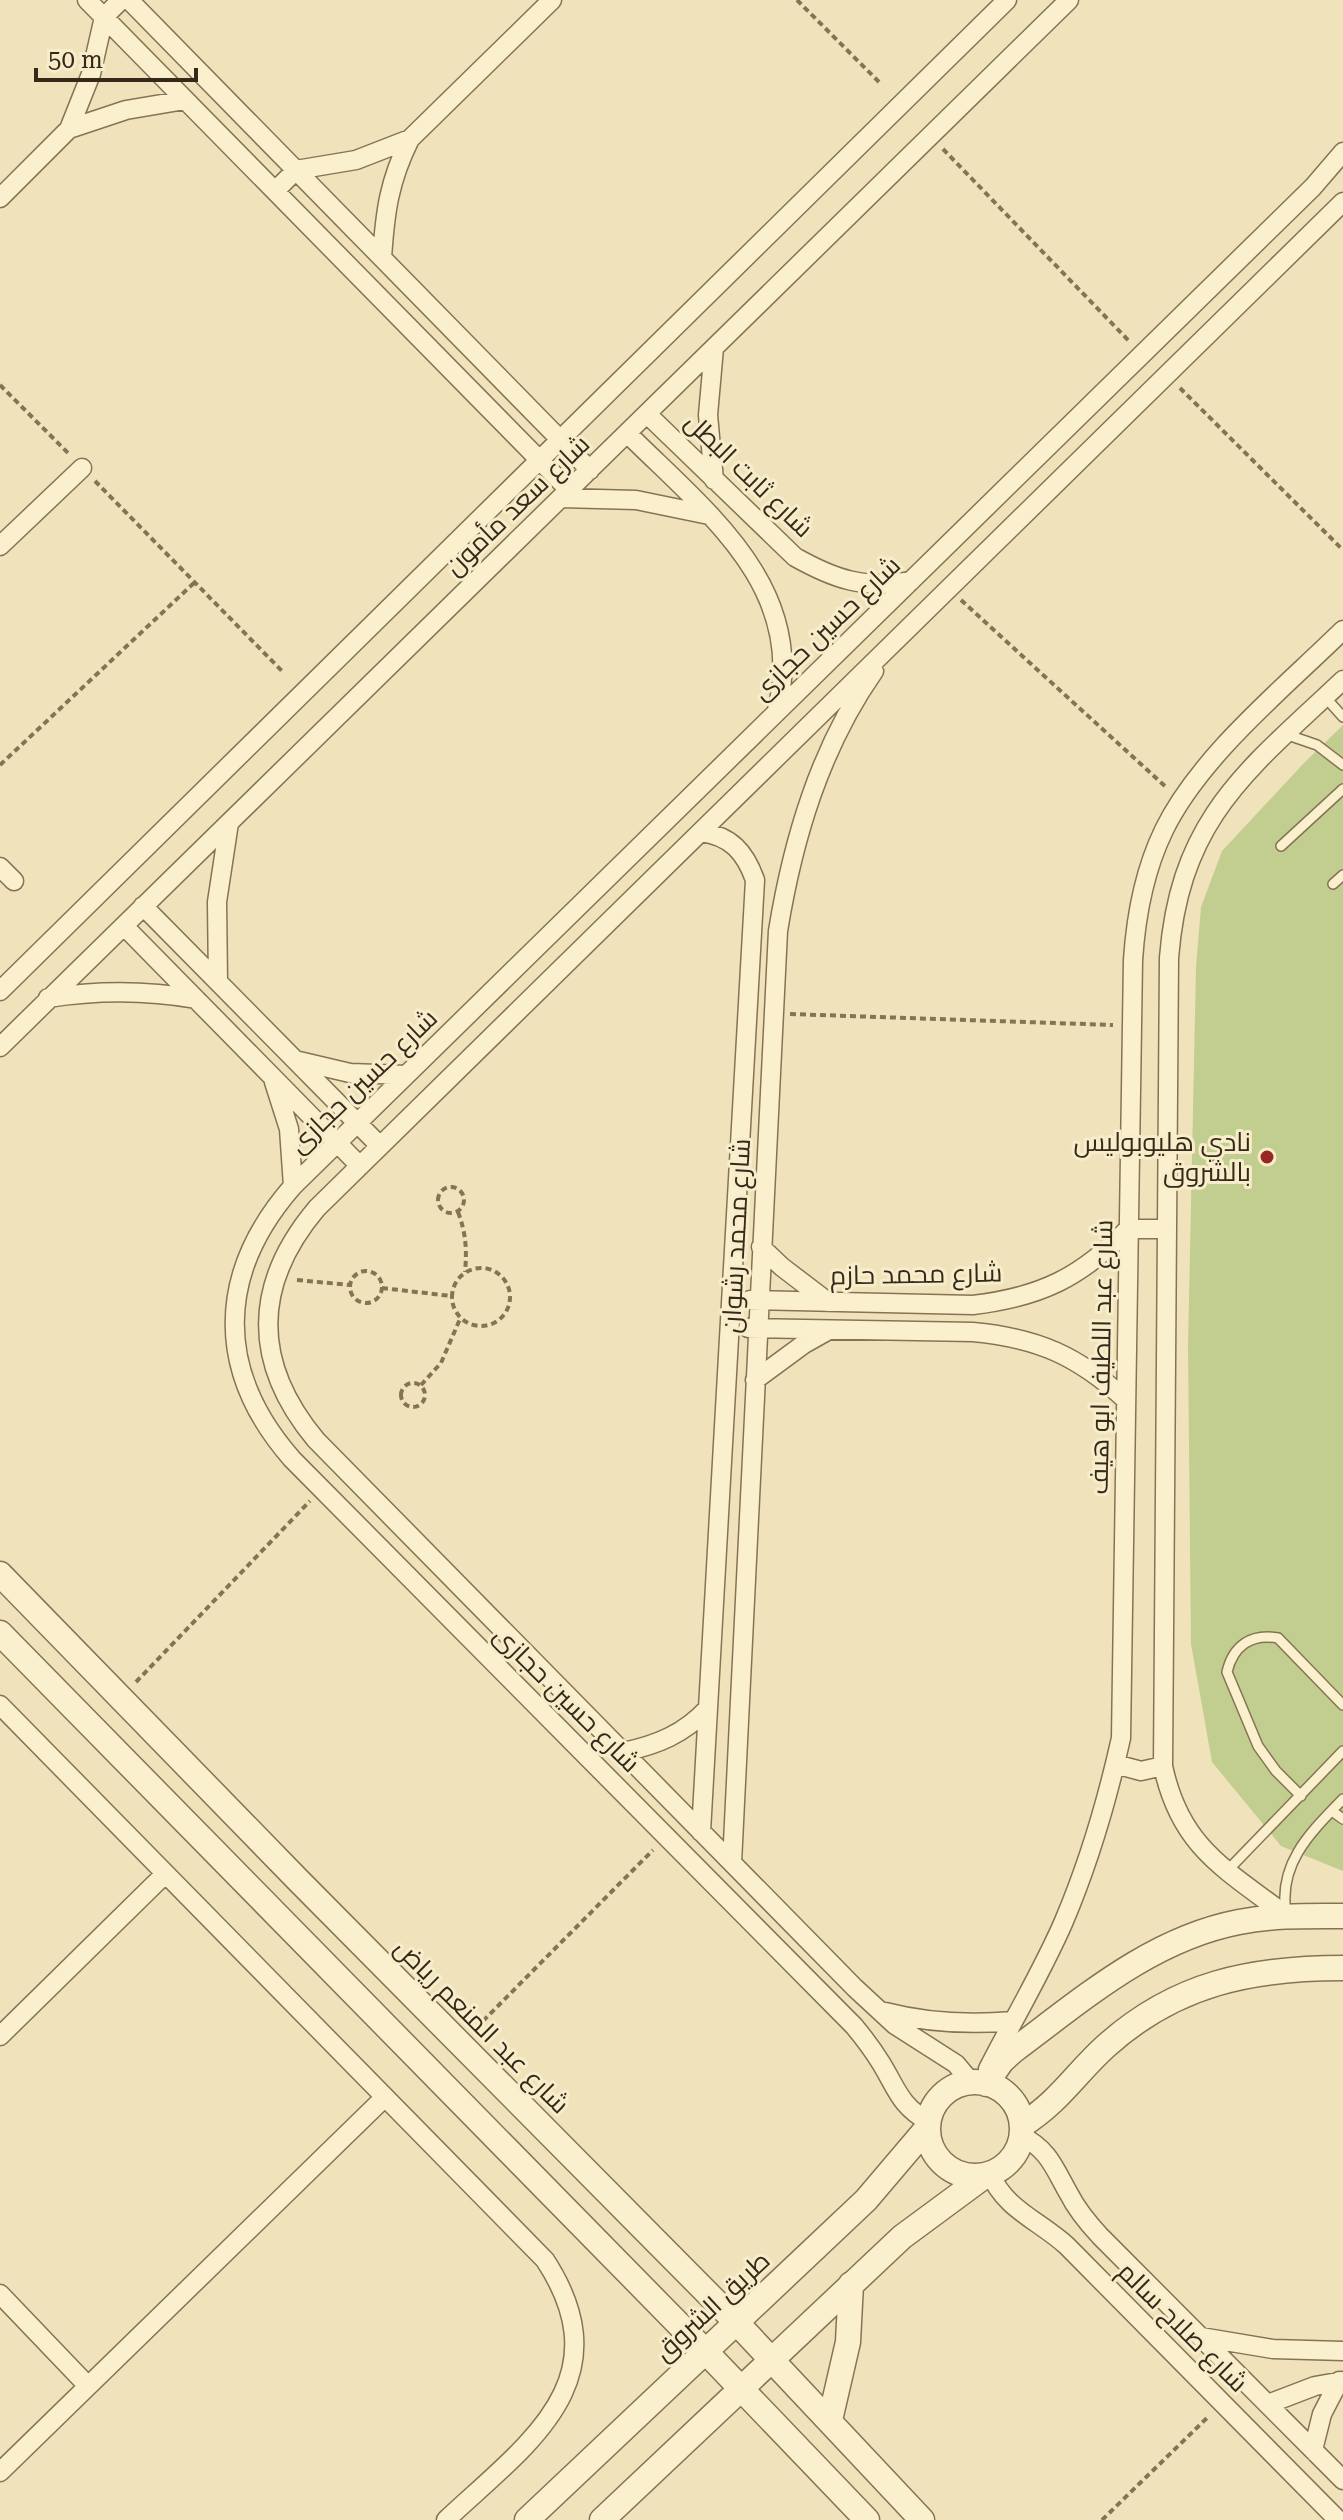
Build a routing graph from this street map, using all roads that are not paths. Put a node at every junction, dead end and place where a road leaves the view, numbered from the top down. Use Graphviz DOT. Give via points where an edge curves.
graph roads {
  1 [pos="87,0"];
  2 [pos="121,0"];
  3 [pos="129,0"];
  4 [pos="552,0"];
  5 [pos="1007,0"];
  6 [pos="1069,0"];
  7 [pos="104,17"];
  8 [pos="185,100"];
  9 [pos="69,129"];
  10 [pos="264,137"];
  11 [pos="410,139"];
  12 [pos="1343,152"];
  13 [pos="243,158"];
  14 [pos="296,170"];
  15 [pos="275,191"];
  16 [pos="0,198"];
  17 [pos="1343,202"];
  18 [pos="382,258"];
  19 [pos="714,348"];
  20 [pos="647,414"];
  21 [pos="627,433"];
  22 [pos="560,439"];
  23 [pos="539,460"];
  24 [pos="82,468"];
  25 [pos="590,470"];
  26 [pos="714,480"];
  27 [pos="565,494"];
  28 [pos="709,515"];
  29 [pos="0,546"];
  30 [pos="926,566"];
  31 [pos="911,581"];
  32 [pos="948,588"];
  33 [pos="1343,630"];
  34 [pos="898,638"];
  35 [pos="1343,680"];
  36 [pos="1325,697"];
  37 [pos="776,713"];
  38 [pos="1343,717"];
  39 [pos="1285,734"];
  40 [pos="1343,765"];
  41 [pos="1343,789"];
  42 [pos="229,823"];
  43 [pos="701,832"];
  44 [pos="1281,846"];
  45 [pos="0,867"];
  46 [pos="1343,875"];
  47 [pos="14,881"];
  48 [pos="1333,884"];
  49 [pos="143,906"];
  50 [pos="124,926"];
  51 [pos="218,982"];
  52 [pos="0,991"];
  53 [pos="48,998"];
  54 [pos="196,999"];
  55 [pos="0,1047"];
  56 [pos="295,1060"];
  57 [pos="271,1075"];
  58 [pos="406,1075"];
  59 [pos="358,1123"];
  60 [pos="337,1143"];
  61 [pos="380,1146"];
  62 [pos="360,1166"];
  63 [pos="293,1186"];
  64 [pos="1128,1229"];
  65 [pos="1167,1229"];
  66 [pos="761,1247"];
  67 [pos="731,1299"];
  68 [pos="758,1300"];
  69 [pos="828,1302"];
  70 [pos="730,1328"];
  71 [pos="757,1328"];
  72 [pos="830,1330"];
  73 [pos="755,1380"];
  74 [pos="1126,1400"];
  75 [pos="0,1574"];
  76 [pos="0,1633"];
  77 [pos="0,1705"];
  78 [pos="1343,1705"];
  79 [pos="708,1708"];
  80 [pos="1343,1751"];
  81 [pos="623,1752"];
  82 [pos="1115,1764"];
  83 [pos="1163,1766"];
  84 [pos="1301,1796"];
  85 [pos="1343,1799"];
  86 [pos="1332,1811"];
  87 [pos="1343,1819"];
  88 [pos="706,1838"];
  89 [pos="692,1862"];
  90 [pos="732,1863"];
  91 [pos="1227,1871"];
  92 [pos="165,1874"];
  93 [pos="298,1880"];
  94 [pos="270,1908"];
  95 [pos="1287,1916"];
  96 [pos="1343,1916"];
  97 [pos="1343,1968"];
  98 [pos="877,2010"];
  99 [pos="1013,2021"];
  100 [pos="0,2036"];
  101 [pos="980,2083"];
  102 [pos="385,2097"];
  103 [pos="929,2124"];
  104 [pos="1022,2131"];
  105 [pos="988,2174"];
  106 [pos="851,2284"];
  107 [pos="0,2294"];
  108 [pos="736,2322"];
  109 [pos="1201,2337"];
  110 [pos="705,2351"];
  111 [pos="1343,2351"];
  112 [pos="772,2359"];
  113 [pos="1341,2381"];
  114 [pos="88,2386"];
  115 [pos="741,2388"];
  116 [pos="1268,2404"];
  117 [pos="830,2420"];
  118 [pos="1313,2450"];
  119 [pos="0,2472"];
  120 [pos="1343,2480"];
  121 [pos="612,2516"];
  122 [pos="857,2517"];
  123 [pos="446,2520"];
  124 [pos="527,2520"];
  125 [pos="922,2520"];
  126 [pos="1338,2520"];
  1 -- 7 [label="street"];
  2 -- 7 [label="street"];
  3 -- 10 [label="street"];
  4 -- 11 [label="street"];
  5 -- 22 [label="street, شارع سعد مأمون"];
  6 -- 19 [label="street, شارع سعد مأمون"];
  7 -- 8 [label="street"];
  7 -- 9 [label="street" via="91,74"];
  8 -- 9 [label="street" via="126,110"];
  8 -- 13 [label="street"];
  9 -- 16 [label="street"];
  10 -- 13 [label="street"];
  10 -- 14 [label="street"];
  11 -- 14 [label="street" via="356,160"];
  11 -- 18 [label="street" via="387,197"];
  12 -- 30 [label="street, شارع حسين حجازى"];
  13 -- 15 [label="street"];
  14 -- 15 [label="street"];
  14 -- 18 [label="street"];
  15 -- 23 [label="street"];
  17 -- 32 [label="street, شارع حسين حجازى"];
  18 -- 22 [label="street"];
  19 -- 20 [label="street, شارع سعد مأمون"];
  19 -- 26 [label="street" via="708,415"];
  20 -- 21 [label="street, شارع سعد مأمون"];
  20 -- 26 [label="street, شارع ثابت البطل"];
  21 -- 25 [label="street, شارع سعد مأمون"];
  21 -- 28 [label="street"];
  22 -- 23 [label="street, شارع سعد مأمون"];
  22 -- 25 [label="street"];
  23 -- 27 [label="street"];
  23 -- 52 [label="street, شارع سعد مأمون"];
  24 -- 29 [label="street"];
  25 -- 27 [label="street, شارع سعد مأمون"];
  26 -- 31 [label="street, شارع ثابت البطل" via="795,557 822,572 883,586"];
  27 -- 28 [label="street" via="636,500"];
  27 -- 42 [label="street, شارع سعد مأمون"];
  28 -- 37 [label="street" via="734,540 766,594 781,654 783,686"];
  30 -- 31 [label="street, شارع حسين حجازى"];
  30 -- 32 [label="street"];
  31 -- 37 [label="street, شارع حسين حجازى"];
  32 -- 34 [label="street, شارع حسين حجازى"];
  33 -- 64 [label="street, شارع عبد اللطيف ابو هيف" via="1223,748 1181,801 1164,830 1141,893 1135,926"];
  34 -- 43 [label="street, شارع حسين حجازى"];
  34 -- 66 [label="street, شارع محمد رشوان" via="840,728 818,777 786,878 772,1013"];
  35 -- 36 [label="street"];
  36 -- 38 [label="lane"];
  36 -- 39 [label="street"];
  37 -- 58 [label="street, شارع حسين حجازى"];
  39 -- 40 [label="lane" via="1317,745"];
  39 -- 65 [label="street" via="1211,817 1176,899 1169,958"];
  41 -- 44 [label="lane"];
  42 -- 49 [label="street, شارع سعد مأمون"];
  42 -- 51 [label="street" via="217,902"];
  43 -- 61 [label="street, شارع حسين حجازى"];
  43 -- 67 [label="street, شارع محمد رشوان" via="716,834 740,850 755,880"];
  45 -- 47 [label="street"];
  46 -- 48 [label="lane"];
  49 -- 50 [label="street, شارع سعد مأمون"];
  49 -- 51 [label="street"];
  50 -- 53 [label="street, شارع سعد مأمون"];
  50 -- 54 [label="street"];
  51 -- 56 [label="street"];
  53 -- 54 [label="street" via="122,990"];
  53 -- 55 [label="street, شارع سعد مأمون"];
  54 -- 57 [label="street"];
  56 -- 58 [label="street" via="350,1073"];
  56 -- 59 [label="street"];
  57 -- 60 [label="street"];
  57 -- 63 [label="street" via="289,1129"];
  58 -- 59 [label="street, شارع حسين حجازى"];
  59 -- 60 [label="street, شارع حسين حجازى"];
  59 -- 61 [label="street"];
  60 -- 62 [label="street"];
  60 -- 63 [label="street, شارع حسين حجازى"];
  61 -- 62 [label="street, شارع حسين حجازى"];
  62 -- 81 [label="street, شارع حسين حجازى" via="296,1233 281,1261 268,1324 280,1387 316,1440"];
  63 -- 89 [label="street, شارع حسين حجازى" via="254,1240 235,1305 241,1372 264,1424 292,1459"];
  64 -- 65 [label="street"];
  64 -- 69 [label="street, شارع محمد حازم" via="1075,1275 1009,1301"];
  64 -- 74 [label="street, شارع عبد اللطيف ابو هيف"];
  65 -- 83 [label="street"];
  66 -- 68 [label="street, شارع محمد رشوان"];
  66 -- 69 [label="street"];
  67 -- 68 [label="street, شارع محمد حازم"];
  67 -- 70 [label="street, شارع محمد رشوان"];
  68 -- 69 [label="street, شارع محمد حازم"];
  68 -- 71 [label="street, شارع محمد رشوان"];
  70 -- 71 [label="street, شارع محمد حازم"];
  70 -- 79 [label="street, شارع محمد رشوان"];
  71 -- 72 [label="street, شارع محمد حازم"];
  71 -- 73 [label="street, شارع محمد رشوان"];
  72 -- 73 [label="street"];
  72 -- 74 [label="street, شارع محمد حازم" via="1007,1335 1072,1358"];
  73 -- 90 [label="street, شارع محمد رشوان"];
  74 -- 82 [label="street, شارع عبد اللطيف ابو هيف" via="1121,1738"];
  75 -- 93 [label="street, شارع عبد المنعم رياض"];
  76 -- 94 [label="street"];
  77 -- 92 [label="street"];
  78 -- 84 [label="lane" via="1278,1638 1248,1640 1229,1662 1227,1672 1258,1746"];
  79 -- 81 [label="street" via="671,1738"];
  79 -- 88 [label="street, شارع محمد رشوان"];
  80 -- 84 [label="lane"];
  81 -- 88 [label="street, شارع حسين حجازى"];
  82 -- 83 [label="street" via="1141,1771"];
  82 -- 99 [label="street, شارع عبد اللطيف ابو هيف" via="1064,1921"];
  83 -- 91 [label="street" via="1190,1836"];
  84 -- 91 [label="lane"];
  85 -- 86 [label="lane"];
  86 -- 87 [label="lane"];
  86 -- 95 [label="lane" via="1292,1860 1284,1888"];
  88 -- 89 [label="street"];
  88 -- 90 [label="street, شارع حسين حجازى"];
  89 -- 103 [label="street, شارع حسين حجازى" via="854,2026 901,2101"];
  90 -- 98 [label="street, شارع حسين حجازى"];
  91 -- 95 [label="street"];
  92 -- 100 [label="street"];
  92 -- 102 [label="street"];
  93 -- 94 [label="street"];
  93 -- 108 [label="street, شارع عبد المنعم رياض"];
  94 -- 110 [label="street"];
  95 -- 96 [label="street"];
  95 -- 101 [label="street" via="1210,1929 1151,1954 1013,2051"];
  97 -- 104 [label="street" via="1251,1973 1173,2000 1106,2046"];
  98 -- 99 [label="street" via="931,2021"];
  98 -- 101 [label="street, شارع حسين حجازى"];
  99 -- 101 [label="street, شارع عبد اللطيف ابو هيف"];
  101 -- 103 [label="street" via="943,2095"];
  101 -- 104 [label="street" via="1011,2099"];
  102 -- 114 [label="street"];
  102 -- 123 [label="street" via="545,2260 564,2293 573,2330 569,2380 546,2425"];
  103 -- 105 [label="street" via="936,2154 945,2165 972,2176"];
  103 -- 108 [label="street, طريق الشروق" via="866,2200"];
  104 -- 105 [label="street" via="1011,2159"];
  104 -- 109 [label="street, شارع صلاح سالم" via="1053,2162 1093,2229"];
  105 -- 106 [label="street" via="920,2222"];
  105 -- 126 [label="street, شارع صلاح سالم" via="1004,2199 1055,2235"];
  106 -- 112 [label="street"];
  106 -- 117 [label="street" via="848,2342"];
  107 -- 114 [label="street"];
  108 -- 110 [label="street, طريق الشروق"];
  108 -- 112 [label="street, شارع عبد المنعم رياض"];
  109 -- 111 [label="street" via="1273,2349"];
  109 -- 116 [label="street, شارع صلاح سالم"];
  110 -- 115 [label="street"];
  110 -- 124 [label="street, طريق الشروق"];
  112 -- 115 [label="street"];
  112 -- 117 [label="street, شارع عبد المنعم رياض"];
  113 -- 116 [label="street"];
  113 -- 118 [label="street" via="1322,2414"];
  114 -- 119 [label="street"];
  115 -- 121 [label="street"];
  115 -- 122 [label="street"];
  116 -- 118 [label="street, شارع صلاح سالم"];
  117 -- 125 [label="street, شارع عبد المنعم رياض"];
  118 -- 120 [label="street, شارع صلاح سالم"];
}
